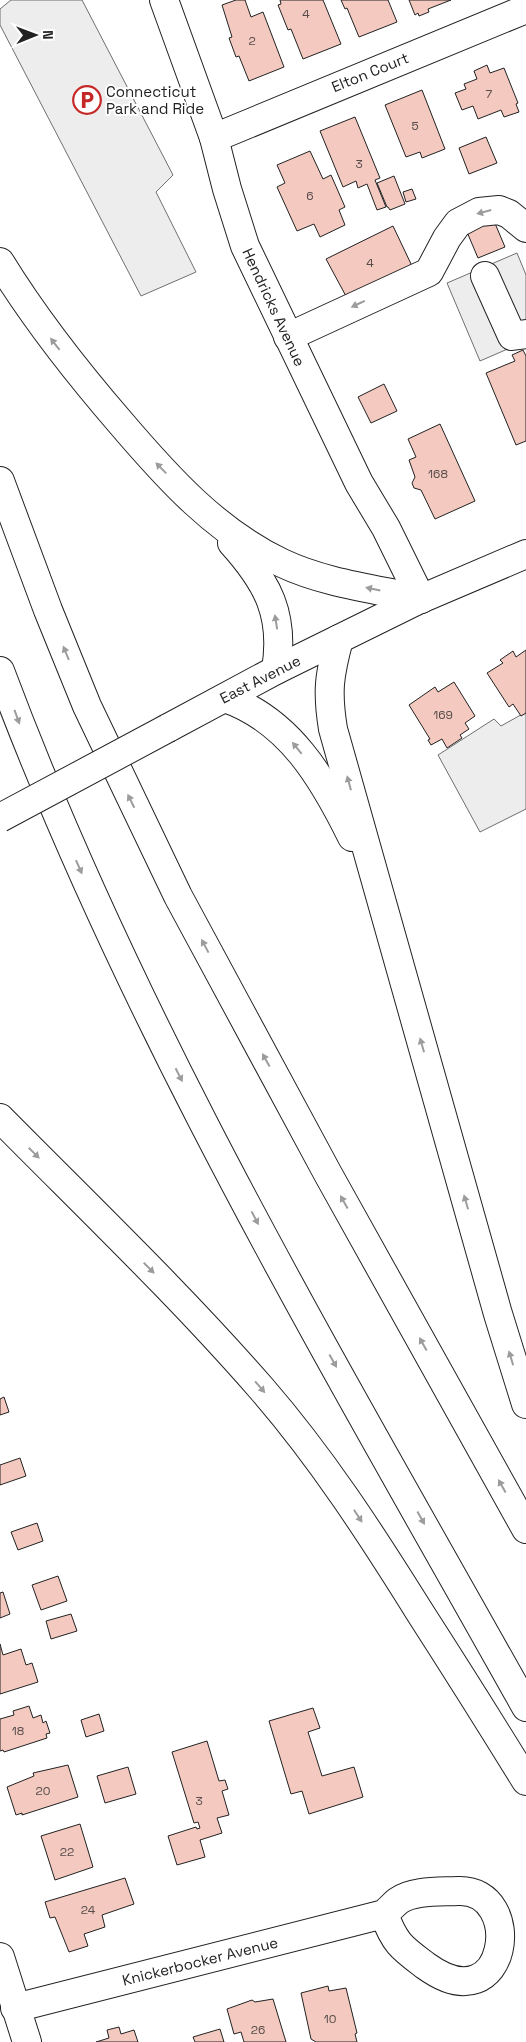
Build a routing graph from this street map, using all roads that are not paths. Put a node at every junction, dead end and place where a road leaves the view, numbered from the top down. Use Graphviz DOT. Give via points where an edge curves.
graph roads {
  1 [pos="164,0"];
  2 [pos="526,9"];
  3 [pos="214,138"];
  4 [pos="526,228"];
  5 [pos="0,262"];
  6 [pos="485,276"];
  7 [pos="526,334"];
  8 [pos="288,337"];
  9 [pos="0,481"];
  10 [pos="188,496"];
  11 [pos="526,554"];
  12 [pos="421,599"];
  13 [pos="339,639"];
  14 [pos="276,670"];
  15 [pos="0,671"];
  16 [pos="225,698"];
  17 [pos="0,818"];
  18 [pos="390,931"];
  19 [pos="0,1118"];
  20 [pos="526,1404"];
  21 [pos="526,1528"];
  22 [pos="526,1707"];
  23 [pos="526,1781"];
  24 [pos="384,1914"];
  25 [pos="0,1957"];
  26 [pos="15,2008"];
  27 [pos="26,2042"];
  1 -- 3 [label="main road, Hendricks Avenue"];
  2 -- 3 [label="main road, Elton Court"];
  3 -- 8 [label="main road, Hendricks Avenue" via="245,246"];
  4 -- 8 [label="main road, one-way" via="499,210 479,212 458,223 429,272"];
  10 -- 5 [label="main road, one-way" via="140,445 52,340"];
  6 -- 7 [label="main road" via="512,336"];
  8 -- 12 [label="main road, Hendricks Avenue" via="359,483 386,528"];
  21 -- 9 [label="main road, one-way" via="277,1081 178,896 87,706"];
  12 -- 10 [label="main road, one-way" via="334,580 282,564 241,540"];
  14 -- 10 [label="main road, one-way" via="277,620 271,598 246,559"];
  11 -- 12 [label="main road, East Avenue"];
  12 -- 13 [label="main road, East Avenue"];
  13 -- 14 [label="main road, East Avenue"];
  18 -- 13 [label="main road, one-way" via="333,729 328,686"];
  14 -- 16 [label="main road, East Avenue"];
  15 -- 22 [label="main road, one-way" via="65,836 156,1032 306,1312"];
  16 -- 17 [label="main road, East Avenue, bridge"];
  18 -- 16 [label="main road, one-way" via="364,862 316,772 278,728 244,705"];
  20 -- 18 [label="main road, one-way"];
  19 -- 23 [label="main road, one-way" via="154,1274 262,1389 309,1447 398,1577"];
  24 -- 26 [label="main road, Knickerbocker Avenue"];
  25 -- 26 [label="main road"];
  26 -- 27 [label="main road"];
}
